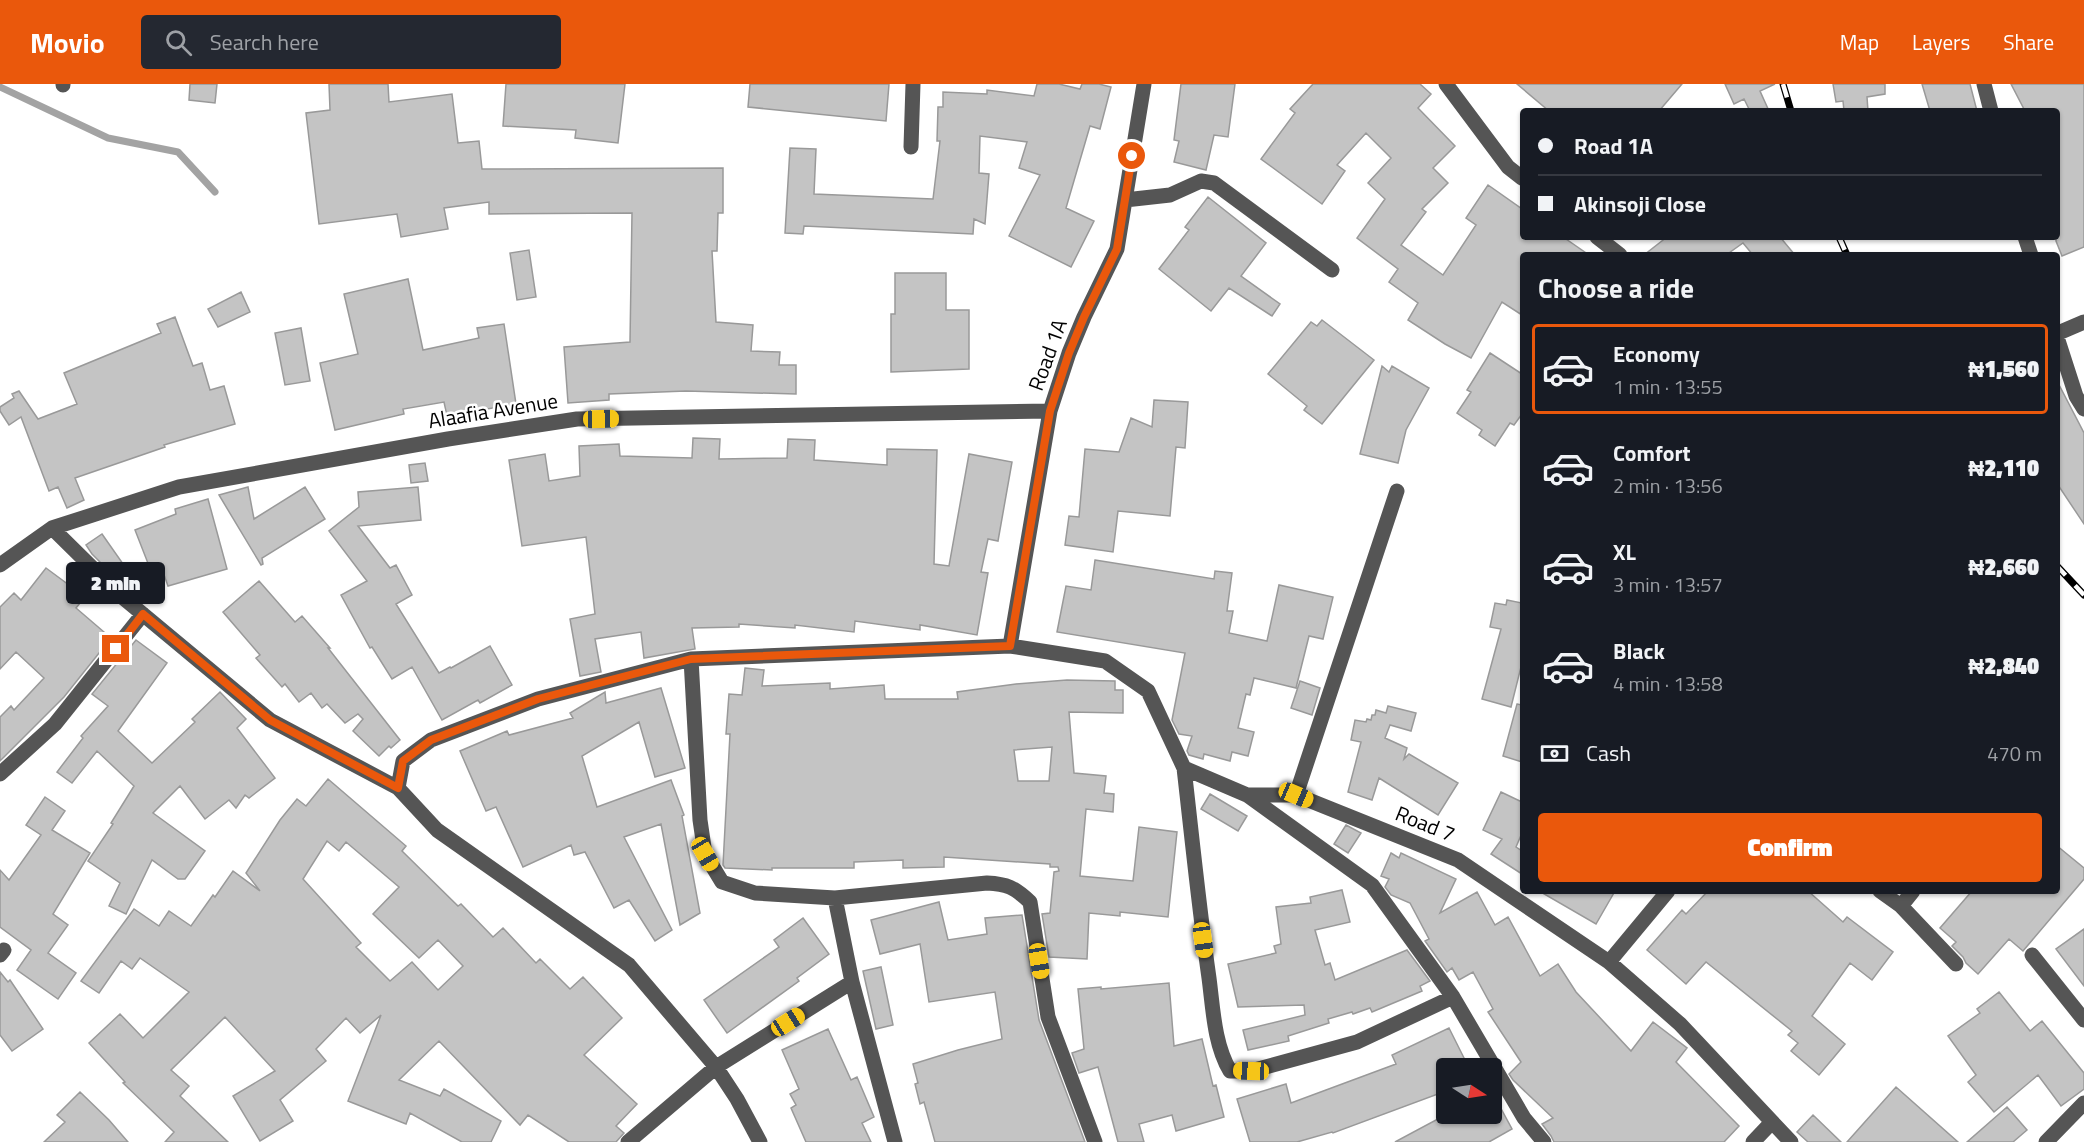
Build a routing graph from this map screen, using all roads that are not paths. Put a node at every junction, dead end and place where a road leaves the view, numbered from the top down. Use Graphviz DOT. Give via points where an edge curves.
graph roads {
  1 [pos="913,84"];
  2 [pos="1144,84"];
  3 [pos="1446,84"];
  4 [pos="1984,84"];
  5 [pos="1990,108"];
  6 [pos="911,147"];
  7 [pos="1520,176"];
  8 [pos="1125,200"];
  9 [pos="1601,240"];
  10 [pos="1616,252"];
  11 [pos="1332,270"];
  12 [pos="2084,322"];
  13 [pos="2060,332"];
  14 [pos="2060,346"];
  15 [pos="2084,408"];
  16 [pos="1050,411"];
  17 [pos="1397,491"];
  18 [pos="51,528"];
  19 [pos="0,565"];
  20 [pos="143,614"];
  21 [pos="1010,646"];
  22 [pos="691,659"];
  23 [pos="1184,768"];
  24 [pos="0,774"];
  25 [pos="398,788"];
  26 [pos="1247,795"];
  27 [pos="1296,795"];
  28 [pos="1666,894"];
  29 [pos="1884,894"];
  30 [pos="1911,894"];
  31 [pos="835,898"];
  32 [pos="1901,906"];
  33 [pos="2032,955"];
  34 [pos="1609,962"];
  35 [pos="1956,964"];
  36 [pos="852,981"];
  37 [pos="1453,997"];
  38 [pos="2084,1020"];
  39 [pos="716,1067"];
  40 [pos="2084,1103"];
  41 [pos="1772,1122"];
  42 [pos="628,1142"];
  43 [pos="760,1142"];
  44 [pos="895,1142"];
  45 [pos="1095,1142"];
  46 [pos="1544,1142"];
  47 [pos="1753,1142"];
  48 [pos="1791,1142"];
  49 [pos="2046,1142"];
  1 -- 6 [label="street"];
  2 -- 8 [label="street, Road 1A"];
  3 -- 7 [label="street" via="1508,167"];
  4 -- 5 [label="street"];
  8 -- 11 [label="street" via="1170,195 1201,181 1214,183"];
  8 -- 16 [label="street, Road 1A" via="1117,249 1069,353"];
  9 -- 10 [label="street"];
  12 -- 13 [label="street"];
  14 -- 15 [label="street" via="2076,396"];
  16 -- 18 [label="street, Alaafia Avenue" via="577,419 179,487"];
  16 -- 21 [label="street, Road 1A"];
  17 -- 27 [label="street"];
  18 -- 19 [label="street, Alaafia Avenue"];
  18 -- 20 [label="street"];
  20 -- 24 [label="street" via="55,724"];
  20 -- 25 [label="street" via="270,720"];
  21 -- 22 [label="street"];
  21 -- 23 [label="street" via="1105,661 1148,691"];
  22 -- 25 [label="street" via="538,699 431,740 403,761"];
  22 -- 31 [label="street" via="705,854 722,882 755,893"];
  23 -- 26 [label="street, Road 7"];
  23 -- 37 [label="street" via="1211,994 1223,1059 1230,1071 1251,1071 1357,1042"];
  25 -- 39 [label="street" via="437,830 629,965"];
  26 -- 27 [label="street, Road 7"];
  26 -- 37 [label="street" via="1372,885"];
  27 -- 34 [label="street, Road 7" via="1458,860"];
  28 -- 34 [label="street"];
  29 -- 32 [label="street"];
  30 -- 32 [label="street"];
  31 -- 36 [label="street"];
  31 -- 45 [label="street" via="987,883 1005,884 1030,902 1048,1017"];
  32 -- 35 [label="street"];
  33 -- 38 [label="street"];
  34 -- 41 [label="street, Road 7" via="1680,1024"];
  36 -- 39 [label="street"];
  36 -- 44 [label="street"];
  37 -- 46 [label="street" via="1524,1118"];
  39 -- 42 [label="street"];
  39 -- 43 [label="street"];
  40 -- 49 [label="street"];
  41 -- 47 [label="street"];
  41 -- 48 [label="street, Road 7"];
}
